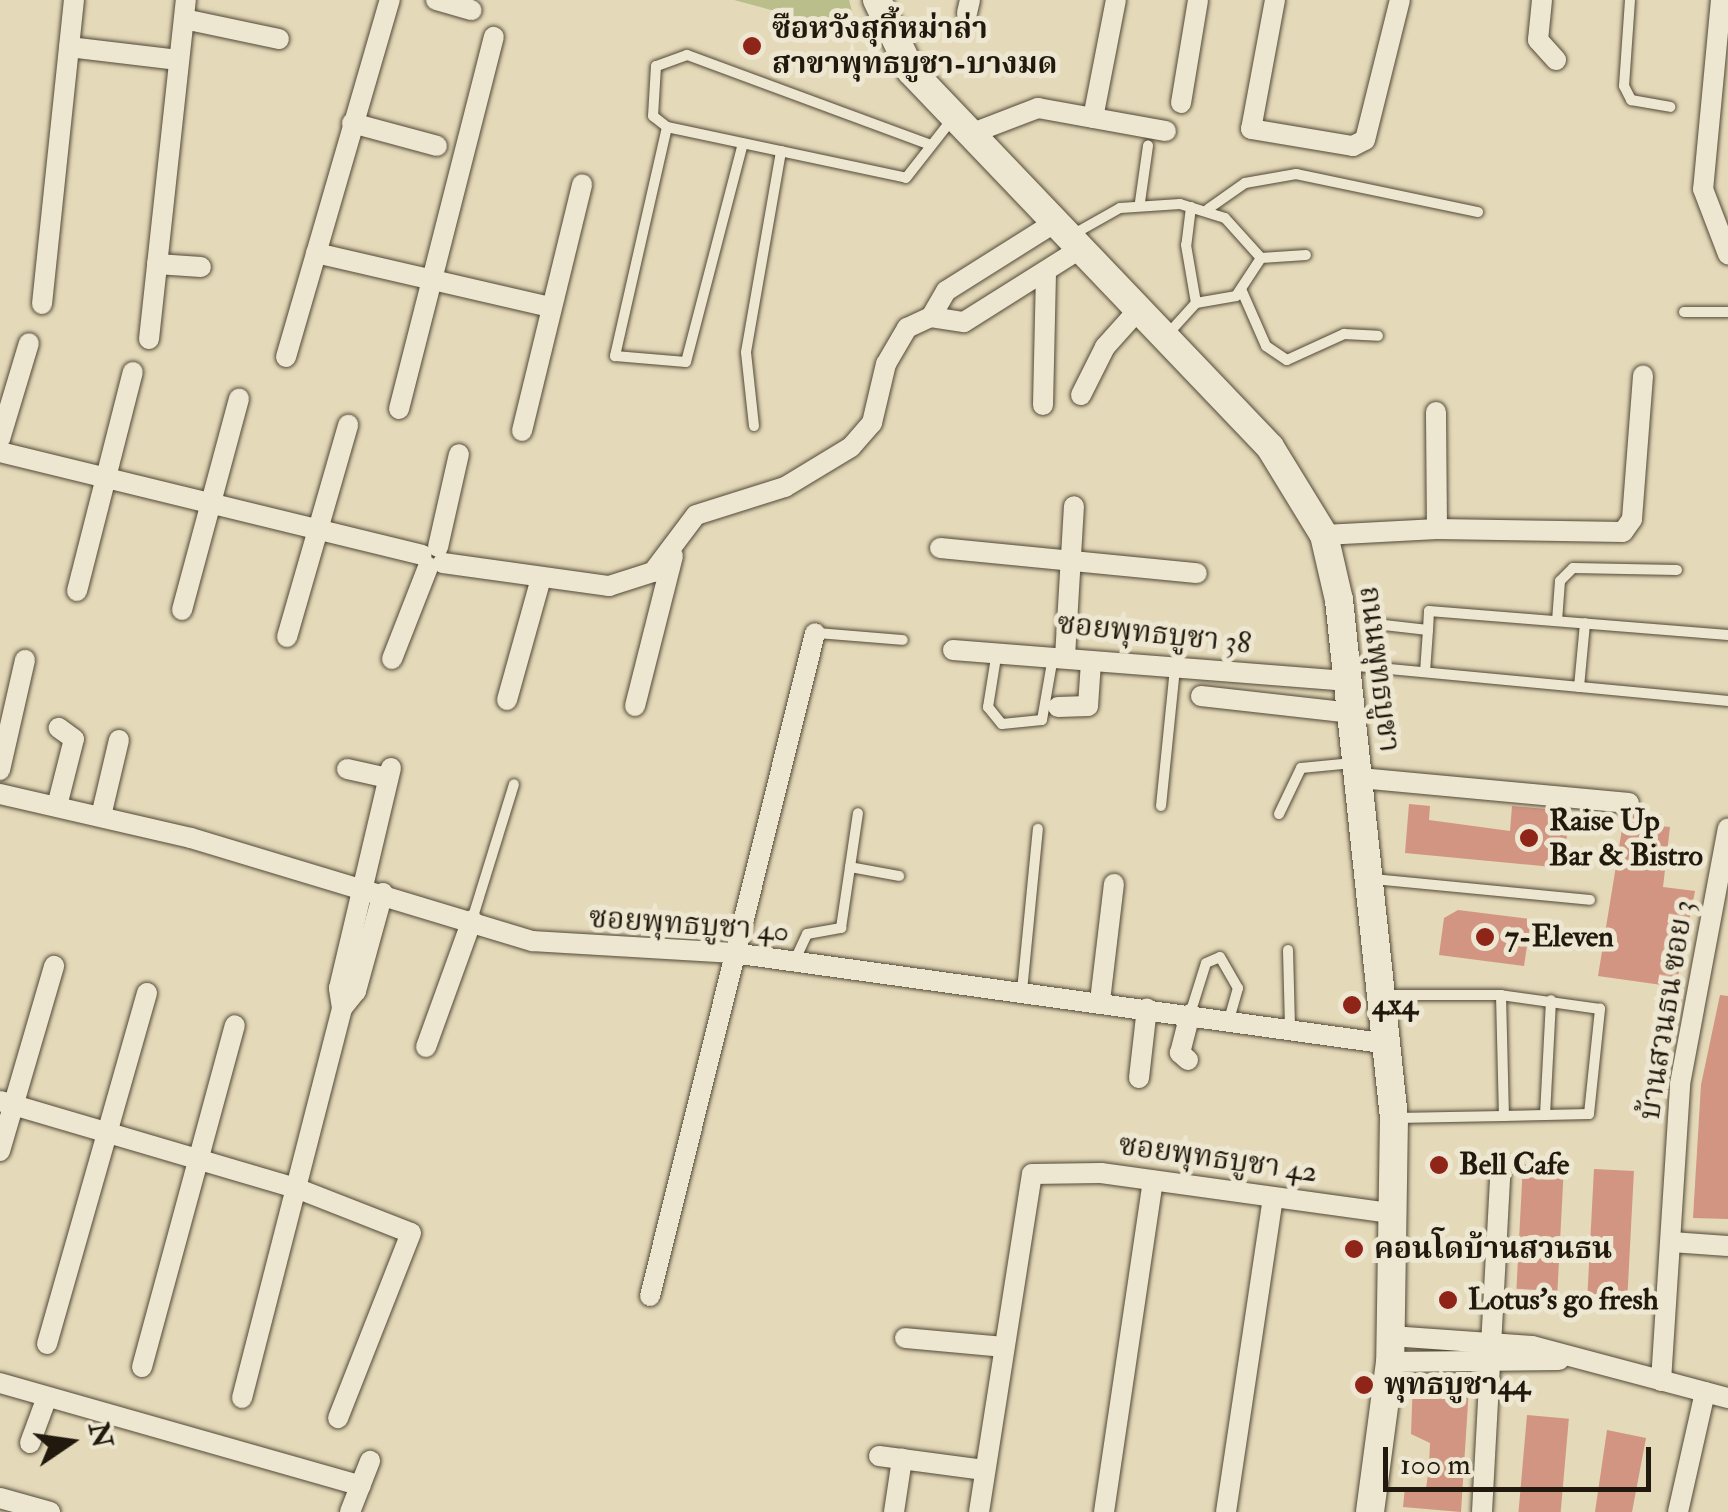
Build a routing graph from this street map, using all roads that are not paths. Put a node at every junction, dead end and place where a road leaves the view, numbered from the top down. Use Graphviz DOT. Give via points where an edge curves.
graph roads {
  1 [pos="74,0"];
  2 [pos="390,0"];
  3 [pos="436,0"];
  4 [pos="877,0"];
  5 [pos="1116,0"];
  6 [pos="1198,0"];
  7 [pos="1275,0"];
  8 [pos="1400,0"];
  9 [pos="1542,0"];
  10 [pos="1630,0"];
  11 [pos="1721,0"];
  12 [pos="185,10"];
  13 [pos="472,10"];
  14 [pos="494,36"];
  15 [pos="279,39"];
  16 [pos="69,47"];
  17 [pos="178,60"];
  18 [pos="1556,60"];
  19 [pos="1181,103"];
  20 [pos="1670,107"];
  21 [pos="1719,111"];
  22 [pos="1093,118"];
  23 [pos="352,122"];
  24 [pos="961,126"];
  25 [pos="667,127"];
  26 [pos="1166,131"];
  27 [pos="743,143"];
  28 [pos="928,144"];
  29 [pos="437,146"];
  30 [pos="1148,146"];
  31 [pos="781,151"];
  32 [pos="582,184"];
  33 [pos="1140,202"];
  34 [pos="1191,207"];
  35 [pos="1208,209"];
  36 [pos="1478,212"];
  37 [pos="1070,234"];
  38 [pos="316,253"];
  39 [pos="1306,254"];
  40 [pos="1728,254"];
  41 [pos="1261,258"];
  42 [pos="157,264"];
  43 [pos="200,267"];
  44 [pos="1046,273"];
  45 [pos="434,282"];
  46 [pos="1241,288"];
  47 [pos="1196,303"];
  48 [pos="42,304"];
  49 [pos="550,307"];
  50 [pos="1140,308"];
  51 [pos="1684,312"];
  52 [pos="1728,312"];
  53 [pos="931,317"];
  54 [pos="1166,336"];
  55 [pos="1378,336"];
  56 [pos="149,339"];
  57 [pos="29,342"];
  58 [pos="286,357"];
  59 [pos="132,372"];
  60 [pos="1642,375"];
  61 [pos="1080,394"];
  62 [pos="239,399"];
  63 [pos="1043,405"];
  64 [pos="398,409"];
  65 [pos="1436,412"];
  66 [pos="348,425"];
  67 [pos="754,426"];
  68 [pos="522,431"];
  69 [pos="0,438"];
  70 [pos="0,452"];
  71 [pos="458,454"];
  72 [pos="110,482"];
  73 [pos="1074,506"];
  74 [pos="213,507"];
  75 [pos="1436,528"];
  76 [pos="322,533"];
  77 [pos="1324,535"];
  78 [pos="940,548"];
  79 [pos="674,556"];
  80 [pos="433,558"];
  81 [pos="1073,561"];
  82 [pos="1676,570"];
  83 [pos="1197,573"];
  84 [pos="540,582"];
  85 [pos="76,591"];
  86 [pos="182,610"];
  87 [pos="1557,621"];
  88 [pos="1585,623"];
  89 [pos="1384,625"];
  90 [pos="1428,630"];
  91 [pos="815,633"];
  92 [pos="1728,635"];
  93 [pos="287,637"];
  94 [pos="903,640"];
  95 [pos="997,649"];
  96 [pos="953,650"];
  97 [pos="1059,656"];
  98 [pos="392,659"];
  99 [pos="25,660"];
  100 [pos="1091,662"];
  101 [pos="1175,669"];
  102 [pos="1425,672"];
  103 [pos="1347,673"];
  104 [pos="1579,687"];
  105 [pos="1201,696"];
  106 [pos="507,700"];
  107 [pos="1728,702"];
  108 [pos="635,706"];
  109 [pos="1058,708"];
  110 [pos="1352,713"];
  111 [pos="59,728"];
  112 [pos="119,740"];
  113 [pos="347,769"];
  114 [pos="0,770"];
  115 [pos="1360,770"];
  116 [pos="514,784"];
  117 [pos="0,794"];
  118 [pos="1630,802"];
  119 [pos="56,806"];
  120 [pos="1161,806"];
  121 [pos="858,813"];
  122 [pos="1280,814"];
  123 [pos="101,816"];
  124 [pos="1728,828"];
  125 [pos="1038,829"];
  126 [pos="850,867"];
  127 [pos="899,876"];
  128 [pos="1372,878"];
  129 [pos="1114,884"];
  130 [pos="373,891"];
  131 [pos="1590,900"];
  132 [pos="472,920"];
  133 [pos="1288,950"];
  134 [pos="733,954"];
  135 [pos="794,962"];
  136 [pos="54,966"];
  137 [pos="1022,991"];
  138 [pos="147,993"];
  139 [pos="1384,995"];
  140 [pos="1501,995"];
  141 [pos="1551,1000"];
  142 [pos="1100,1001"];
  143 [pos="1146,1008"];
  144 [pos="1190,1014"];
  145 [pos="1230,1020"];
  146 [pos="235,1025"];
  147 [pos="1290,1028"];
  148 [pos="1389,1044"];
  149 [pos="426,1048"];
  150 [pos="1188,1060"];
  151 [pos="1139,1078"];
  152 [pos="7,1103"];
  153 [pos="1545,1115"];
  154 [pos="1504,1116"];
  155 [pos="1394,1118"];
  156 [pos="107,1132"];
  157 [pos="0,1150"];
  158 [pos="200,1159"];
  159 [pos="1501,1164"];
  160 [pos="1153,1181"];
  161 [pos="296,1188"];
  162 [pos="1274,1197"];
  163 [pos="1396,1214"];
  164 [pos="1671,1242"];
  165 [pos="1728,1246"];
  166 [pos="650,1296"];
  167 [pos="905,1338"];
  168 [pos="1493,1339"];
  169 [pos="47,1344"];
  170 [pos="1003,1347"];
  171 [pos="1390,1349"];
  172 [pos="1559,1360"];
  173 [pos="1493,1365"];
  174 [pos="142,1367"];
  175 [pos="1661,1381"];
  176 [pos="0,1383"];
  177 [pos="1705,1392"];
  178 [pos="47,1397"];
  179 [pos="242,1398"];
  180 [pos="1728,1398"];
  181 [pos="338,1418"];
  182 [pos="30,1442"];
  183 [pos="880,1456"];
  184 [pos="902,1459"];
  185 [pos="370,1461"];
  186 [pos="984,1470"];
  187 [pos="360,1486"];
  188 [pos="0,1498"];
  189 [pos="49,1512"];
  190 [pos="350,1512"];
  191 [pos="894,1512"];
  192 [pos="979,1512"];
  193 [pos="1104,1512"];
  194 [pos="1226,1512"];
  195 [pos="1370,1512"];
  196 [pos="1482,1512"];
  197 [pos="1678,1512"];
  1 -- 16 [label="street"];
  2 -- 23 [label="street"];
  3 -- 13 [label="street"];
  4 -- 24 [label="main road, ถนนพุทธบูชา" via="901,56"];
  5 -- 22 [label="street"];
  6 -- 19 [label="street"];
  7 -- 8 [label="street" via="1251,129 1352,146 1364,140"];
  9 -- 18 [label="street" via="1538,40"];
  10 -- 20 [label="lane" via="1624,86 1632,100"];
  11 -- 21 [label="street"];
  12 -- 15 [label="street"];
  12 -- 17 [label="street"];
  14 -- 45 [label="street"];
  16 -- 17 [label="street"];
  16 -- 48 [label="street"];
  17 -- 42 [label="street"];
  21 -- 40 [label="street" via="1703,189"];
  22 -- 24 [label="street" via="1028,108"];
  22 -- 26 [label="street"];
  23 -- 29 [label="street"];
  23 -- 38 [label="street"];
  24 -- 28 [label="lane"];
  24 -- 37 [label="main road, ถนนพุทธบูชา"];
  25 -- 27 [label="lane"];
  25 -- 27 [label="lane" via="615,356 686,362"];
  25 -- 28 [label="lane" via="653,116 656,66 688,55"];
  27 -- 31 [label="lane"];
  28 -- 31 [label="lane" via="906,178"];
  30 -- 33 [label="lane"];
  31 -- 67 [label="lane" via="746,352"];
  32 -- 49 [label="street"];
  33 -- 34 [label="lane"];
  33 -- 37 [label="lane"];
  34 -- 35 [label="lane"];
  34 -- 47 [label="lane" via="1186,244"];
  35 -- 36 [label="lane" via="1244,183 1296,174"];
  35 -- 41 [label="lane"];
  37 -- 44 [label="street"];
  37 -- 50 [label="main road, ถนนพุทธบูชา"];
  37 -- 53 [label="street" via="946,291"];
  38 -- 45 [label="street"];
  38 -- 58 [label="street"];
  39 -- 41 [label="lane"];
  41 -- 46 [label="lane"];
  42 -- 43 [label="street"];
  42 -- 56 [label="street"];
  44 -- 53 [label="street" via="964,322"];
  44 -- 63 [label="street"];
  45 -- 49 [label="street"];
  45 -- 64 [label="street"];
  46 -- 47 [label="lane"];
  46 -- 55 [label="lane" via="1266,346 1287,360 1344,334"];
  47 -- 54 [label="lane"];
  49 -- 68 [label="street"];
  50 -- 54 [label="main road, ถนนพุทธบูชา"];
  50 -- 61 [label="street" via="1105,347"];
  51 -- 52 [label="lane"];
  53 -- 79 [label="street" via="896,337 872,424 850,448 784,486 696,515"];
  54 -- 77 [label="main road, ถนนพุทธบูชา" via="1285,465"];
  57 -- 69 [label="street"];
  59 -- 72 [label="street"];
  60 -- 75 [label="street" via="1632,519 1623,532"];
  62 -- 74 [label="street"];
  65 -- 75 [label="street"];
  66 -- 76 [label="street"];
  70 -- 72 [label="street"];
  71 -- 80 [label="street"];
  72 -- 74 [label="street"];
  72 -- 85 [label="street"];
  73 -- 81 [label="street"];
  74 -- 76 [label="street"];
  74 -- 86 [label="street"];
  75 -- 77 [label="street"];
  76 -- 80 [label="street"];
  76 -- 93 [label="street"];
  77 -- 103 [label="main road, ถนนพุทธบูชา"];
  78 -- 81 [label="street"];
  79 -- 84 [label="street" via="609,586"];
  79 -- 108 [label="street"];
  80 -- 84 [label="street"];
  80 -- 98 [label="street"];
  81 -- 83 [label="street"];
  81 -- 97 [label="street"];
  82 -- 87 [label="lane" via="1574,568 1560,581"];
  84 -- 106 [label="street"];
  87 -- 88 [label="lane"];
  87 -- 90 [label="lane" via="1429,611"];
  88 -- 92 [label="lane"];
  88 -- 104 [label="lane"];
  89 -- 90 [label="lane"];
  90 -- 102 [label="lane"];
  91 -- 94 [label="lane"];
  91 -- 134 [label="street"];
  95 -- 96 [label="street, ซอยพุทธบูชา 38"];
  95 -- 97 [label="street, ซอยพุทธบูชา 38"];
  95 -- 97 [label="lane" via="988,708 1002,724 1042,720"];
  97 -- 100 [label="street, ซอยพุทธบูชา 38"];
  99 -- 114 [label="street"];
  100 -- 101 [label="street, ซอยพุทธบูชา 38"];
  100 -- 109 [label="street" via="1088,706"];
  101 -- 103 [label="street, ซอยพุทธบูชา 38"];
  101 -- 120 [label="lane"];
  102 -- 103 [label="lane"];
  102 -- 104 [label="lane"];
  103 -- 110 [label="main road, ถนนพุทธบูชา"];
  104 -- 107 [label="lane"];
  105 -- 110 [label="street"];
  110 -- 115 [label="main road, ถนนพุทธบูชา"];
  111 -- 119 [label="street" via="74,740"];
  112 -- 123 [label="street"];
  113 -- 130 [label="street" via="389,773"];
  115 -- 118 [label="street"];
  115 -- 122 [label="lane" via="1301,768"];
  115 -- 128 [label="main road, ถนนพุทธบูชา"];
  116 -- 132 [label="lane"];
  117 -- 119 [label="street, ซอยพุทธบูชา 40"];
  119 -- 123 [label="street, ซอยพุทธบูชา 40"];
  121 -- 126 [label="lane"];
  123 -- 130 [label="street, ซอยพุทธบูชา 40"];
  124 -- 164 [label="street, บ้านสวนธน ซอย 3" via="1680,1084"];
  125 -- 137 [label="lane"];
  126 -- 127 [label="lane"];
  126 -- 135 [label="lane" via="841,928 802,938"];
  128 -- 131 [label="lane"];
  128 -- 139 [label="main road, ถนนพุทธบูชา"];
  129 -- 142 [label="street"];
  130 -- 132 [label="street, ซอยพุทธบูชา 40"];
  130 -- 161 [label="street"];
  132 -- 134 [label="street, ซอยพุทธบูชา 40" via="568,947"];
  132 -- 149 [label="street"];
  133 -- 147 [label="lane"];
  134 -- 135 [label="street, ซอยพุทธบูชา 40"];
  134 -- 166 [label="street"];
  135 -- 137 [label="street, ซอยพุทธบูชา 40"];
  136 -- 152 [label="street"];
  137 -- 142 [label="street, ซอยพุทธบูชา 40"];
  138 -- 156 [label="street"];
  139 -- 140 [label="lane"];
  139 -- 148 [label="main road, ถนนพุทธบูชา"];
  140 -- 141 [label="lane"];
  140 -- 154 [label="lane"];
  141 -- 153 [label="lane"];
  141 -- 153 [label="lane" via="1600,1009 1588,1114"];
  142 -- 143 [label="street, ซอยพุทธบูชา 40"];
  143 -- 144 [label="street, ซอยพุทธบูชา 40"];
  143 -- 151 [label="street"];
  144 -- 145 [label="street, ซอยพุทธบูชา 40"];
  144 -- 145 [label="lane" via="1206,963 1220,956 1238,988"];
  144 -- 150 [label="street" via="1180,1053"];
  145 -- 147 [label="street, ซอยพุทธบูชา 40"];
  146 -- 158 [label="street"];
  147 -- 148 [label="street, ซอยพุทธบูชา 40"];
  148 -- 155 [label="main road, ถนนพุทธบูชา"];
  152 -- 156 [label="street"];
  152 -- 157 [label="street"];
  153 -- 154 [label="lane"];
  154 -- 155 [label="lane"];
  155 -- 163 [label="main road, ถนนพุทธบูชา"];
  156 -- 158 [label="street"];
  156 -- 169 [label="street"];
  158 -- 161 [label="street"];
  158 -- 174 [label="street"];
  159 -- 168 [label="street"];
  160 -- 162 [label="street, ซอยพุทธบูชา 42"];
  160 -- 170 [label="street, ซอยพุทธบูชา 42" via="1032,1174"];
  160 -- 193 [label="street"];
  161 -- 179 [label="street"];
  161 -- 181 [label="street" via="411,1232"];
  162 -- 163 [label="street, ซอยพุทธบูชา 42"];
  162 -- 194 [label="street"];
  163 -- 171 [label="main road, ถนนพุทธบูชา"];
  164 -- 165 [label="street"];
  164 -- 175 [label="street, บ้านสวนธน ซอย 3"];
  167 -- 170 [label="street"];
  168 -- 171 [label="street"];
  168 -- 172 [label="street"];
  168 -- 173 [label="street"];
  170 -- 186 [label="street"];
  171 -- 173 [label="street"];
  171 -- 195 [label="main road, ถนนพุทธบูชา"];
  172 -- 173 [label="street"];
  172 -- 175 [label="street"];
  173 -- 196 [label="street"];
  175 -- 177 [label="street"];
  176 -- 178 [label="street"];
  177 -- 180 [label="street"];
  177 -- 197 [label="street"];
  178 -- 182 [label="street"];
  178 -- 187 [label="street"];
  183 -- 184 [label="street"];
  184 -- 186 [label="street"];
  184 -- 191 [label="street"];
  185 -- 187 [label="street"];
  186 -- 192 [label="street"];
  187 -- 190 [label="street"];
  188 -- 189 [label="street"];
}
